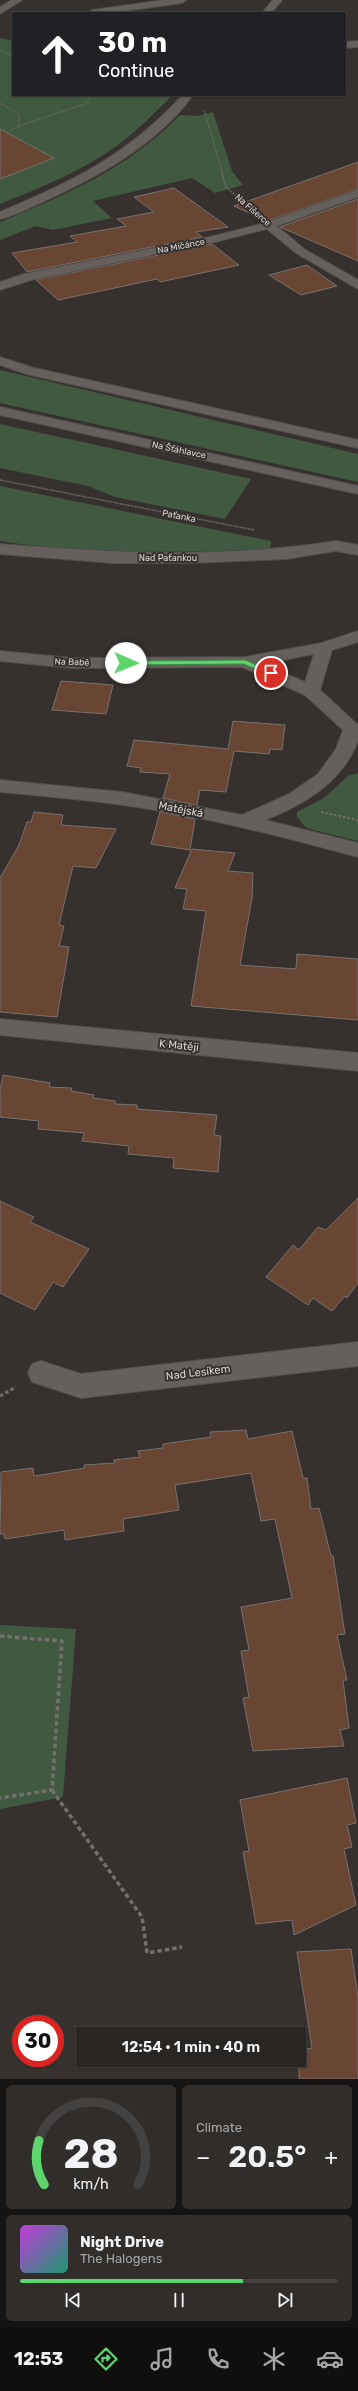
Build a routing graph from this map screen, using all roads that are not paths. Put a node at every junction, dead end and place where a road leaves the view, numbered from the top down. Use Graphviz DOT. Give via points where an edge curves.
graph roads {
  1 [pos="18,0"];
  2 [pos="182,0"];
  3 [pos="278,0"];
  4 [pos="0,11"];
  5 [pos="99,12"];
  6 [pos="267,12"];
  7 [pos="358,44"];
  8 [pos="346,45"];
  9 [pos="187,96"];
  10 [pos="358,193"];
  11 [pos="0,216"];
  12 [pos="269,225"];
  13 [pos="358,270"];
  14 [pos="340,274"];
  15 [pos="358,285"];
  16 [pos="0,286"];
  17 [pos="0,362"];
  18 [pos="0,411"];
  19 [pos="358,444"];
  20 [pos="358,490"];
  21 [pos="0,549"];
  22 [pos="358,550"];
  23 [pos="358,636"];
  24 [pos="325,647"];
  25 [pos="0,656"];
  26 [pos="245,662"];
  27 [pos="311,691"];
  28 [pos="355,732"];
  29 [pos="0,786"];
  30 [pos="244,821"];
  31 [pos="358,850"];
  32 [pos="0,1027"];
  33 [pos="358,1062"];
  34 [pos="358,1354"];
  35 [pos="40,1373"];
  1 -- 4 [label="street"];
  2 -- 5 [label="street"];
  3 -- 6 [label="street"];
  7 -- 8 [label="street"];
  9 -- 11 [label="street" via="150,134 111,162 66,187"];
  10 -- 12 [label="street, Na Míčánce"];
  12 -- 14 [label="street, Na Fišerce" via="300,251"];
  12 -- 16 [label="street, Na Míčánce" via="215,239 28,277"];
  13 -- 14 [label="street"];
  14 -- 15 [label="street, Na Fišerce"];
  17 -- 19 [label="street"];
  18 -- 20 [label="street, Na Šťáhlavce"];
  21 -- 22 [label="street, Nad Paťankou" via="113,558 286,554 336,546"];
  23 -- 24 [label="street, Na Babě"];
  24 -- 26 [label="street, Na Babě"];
  24 -- 27 [label="street"];
  25 -- 26 [label="street, Na Babě" via="72,662"];
  26 -- 27 [label="street"];
  27 -- 28 [label="street"];
  28 -- 30 [label="street" via="335,768 314,787 288,804"];
  29 -- 30 [label="street, Matějská" via="132,800"];
  30 -- 31 [label="street, Matějská"];
  32 -- 33 [label="street, K Matěji"];
  34 -- 35 [label="street, Nad Lesíkem" via="81,1386"];
}
